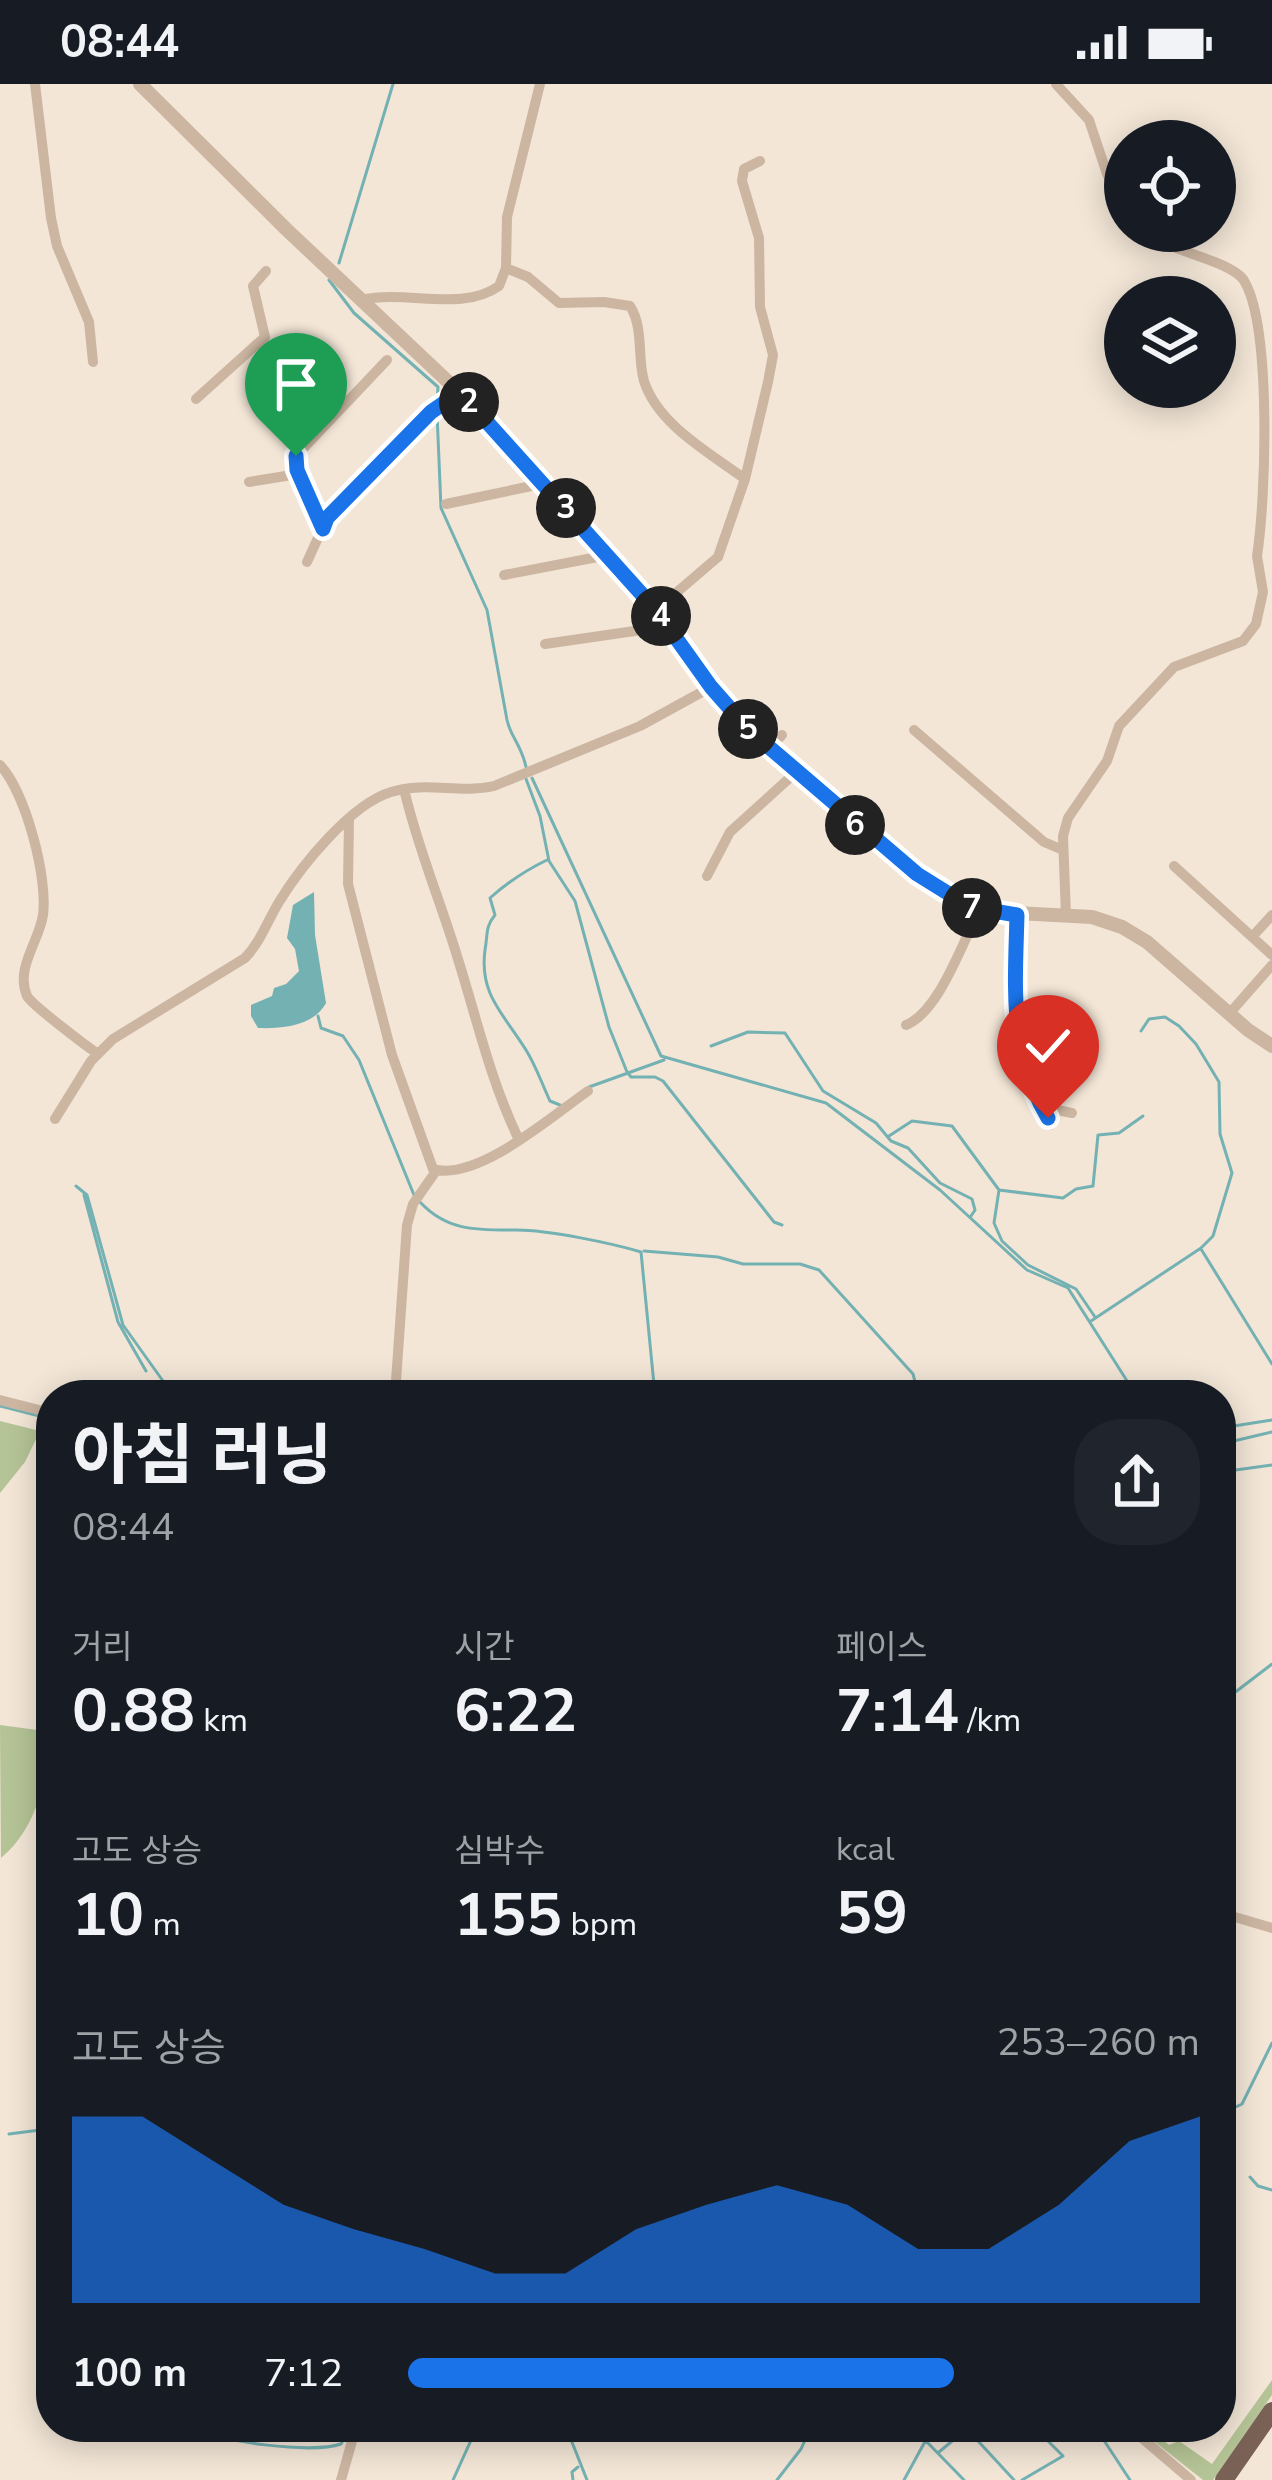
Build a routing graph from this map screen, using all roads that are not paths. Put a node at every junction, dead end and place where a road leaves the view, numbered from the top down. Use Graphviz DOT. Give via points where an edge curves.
graph roads {
  1 [pos="35,84"];
  2 [pos="140,84"];
  3 [pos="540,84"];
  4 [pos="1057,84"];
  5 [pos="760,161"];
  6 [pos="1104,165"];
  7 [pos="1184,252"];
  8 [pos="506,268"];
  9 [pos="266,271"];
  10 [pos="362,300"];
  11 [pos="387,360"];
  12 [pos="93,362"];
  13 [pos="460,392"];
  14 [pos="196,399"];
  15 [pos="298,474"];
  16 [pos="745,479"];
  17 [pos="249,482"];
  18 [pos="546,483"];
  19 [pos="446,504"];
  20 [pos="323,529"];
  21 [pos="608,555"];
  22 [pos="307,562"];
  23 [pos="504,575"];
  24 [pos="656,610"];
  25 [pos="669,626"];
  26 [pos="545,644"];
  27 [pos="711,687"];
  28 [pos="914,730"];
  29 [pos="782,735"];
  30 [pos="769,748"];
  31 [pos="0,765"];
  32 [pos="795,772"];
  33 [pos="404,788"];
  34 [pos="349,820"];
  35 [pos="867,835"];
  36 [pos="848,843"];
  37 [pos="1063,850"];
  38 [pos="1174,866"];
  39 [pos="707,876"];
  40 [pos="979,910"];
  41 [pos="1017,915"];
  42 [pos="1272,915"];
  43 [pos="1066,916"];
  44 [pos="1252,938"];
  45 [pos="1272,956"];
  46 [pos="1272,965"];
  47 [pos="1229,1014"];
  48 [pos="906,1025"];
  49 [pos="1272,1046"];
  50 [pos="98,1054"];
  51 [pos="588,1091"];
  52 [pos="1042,1107"];
  53 [pos="1072,1113"];
  54 [pos="55,1119"];
  55 [pos="1050,1125"];
  56 [pos="519,1139"];
  57 [pos="436,1171"];
  58 [pos="396,1380"];
  59 [pos="0,1400"];
  60 [pos="36,1409"];
  61 [pos="1236,1917"];
  62 [pos="1272,1928"];
  63 [pos="1272,2411"];
  64 [pos="349,2442"];
  65 [pos="1147,2442"];
  66 [pos="341,2480"];
  67 [pos="1191,2480"];
  68 [pos="1224,2480"];
  1 -- 12 [label="street" via="51,218 89,322"];
  2 -- 10 [label="street"];
  3 -- 8 [label="street" via="507,217"];
  4 -- 6 [label="street" via="1089,120"];
  5 -- 16 [label="street" via="744,169 742,181 759,238 758,294 773,355"];
  7 -- 37 [label="street" via="1232,270 1258,312 1266,380 1262,610 1243,641 1174,668 1119,726 1107,761 1068,818"];
  8 -- 10 [label="street" via="499,286 478,298"];
  8 -- 16 [label="street" via="560,303 629,306 658,408"];
  9 -- 14 [label="street" via="253,286 265,337"];
  10 -- 13 [label="street"];
  11 -- 15 [label="street" via="298,453"];
  13 -- 18 [label="street"];
  13 -- 20 [label="street" via="431,412"];
  15 -- 17 [label="street"];
  15 -- 20 [label="street"];
  16 -- 24 [label="street" via="718,556"];
  18 -- 19 [label="street"];
  18 -- 21 [label="street"];
  20 -- 22 [label="street"];
  21 -- 23 [label="street"];
  21 -- 24 [label="street"];
  24 -- 25 [label="street"];
  25 -- 26 [label="street"];
  25 -- 27 [label="street"];
  27 -- 30 [label="street"];
  27 -- 33 [label="street" via="640,726 494,786"];
  28 -- 37 [label="street"];
  29 -- 30 [label="street"];
  30 -- 32 [label="street"];
  31 -- 50 [label="street" via="21,803 43,901 25,990 38,1011"];
  32 -- 35 [label="street"];
  32 -- 39 [label="street" via="730,832"];
  33 -- 34 [label="street" via="364,803"];
  33 -- 56 [label="street" via="478,1036"];
  34 -- 50 [label="street" via="283,895 245,958"];
  34 -- 57 [label="street" via="348,884 392,1055"];
  35 -- 36 [label="street"];
  35 -- 40 [label="street"];
  37 -- 43 [label="street"];
  38 -- 44 [label="street"];
  40 -- 41 [label="street"];
  40 -- 48 [label="street" via="934,1001"];
  41 -- 43 [label="street"];
  41 -- 52 [label="street" via="1015,1017 1027,1078"];
  42 -- 44 [label="street"];
  43 -- 47 [label="street" via="1123,926"];
  44 -- 45 [label="street"];
  46 -- 47 [label="street"];
  47 -- 49 [label="street"];
  50 -- 54 [label="street"];
  51 -- 56 [label="street"];
  52 -- 53 [label="street"];
  52 -- 55 [label="street"];
  56 -- 57 [label="street" via="481,1161"];
  57 -- 58 [label="street" via="407,1225"];
  59 -- 60 [label="street"];
  61 -- 62 [label="street"];
  63 -- 68 [label="main road"];
  64 -- 66 [label="street"];
  65 -- 67 [label="street"];
}
